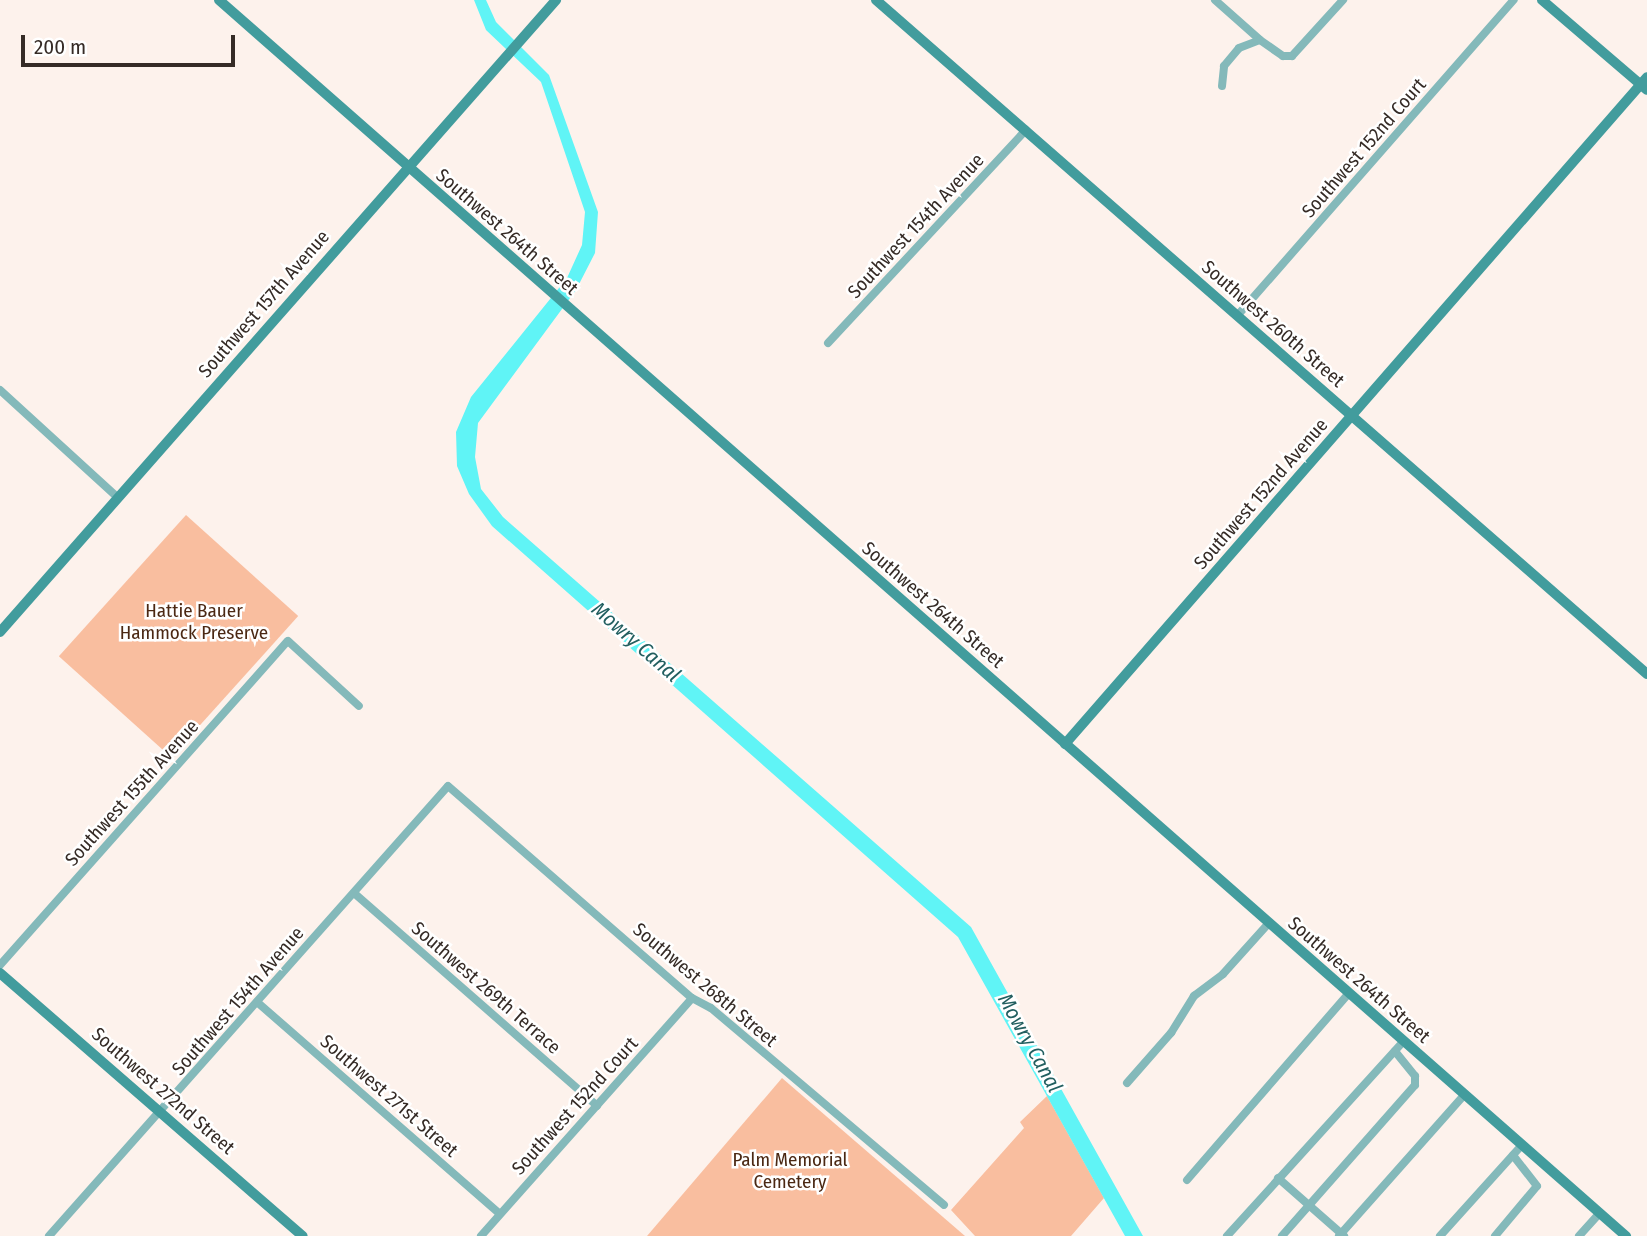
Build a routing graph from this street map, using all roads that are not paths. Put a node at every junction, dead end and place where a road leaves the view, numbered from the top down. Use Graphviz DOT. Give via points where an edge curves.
graph roads {
  1 [pos="219,0"];
  2 [pos="556,0"];
  3 [pos="876,0"];
  4 [pos="1215,0"];
  5 [pos="1343,0"];
  6 [pos="1514,0"];
  7 [pos="1542,0"];
  8 [pos="1260,40"];
  9 [pos="1645,84"];
  10 [pos="1222,86"];
  11 [pos="1026,130"];
  12 [pos="408,167"];
  13 [pos="1237,316"];
  14 [pos="828,343"];
  15 [pos="0,390"];
  16 [pos="1352,416"];
  17 [pos="117,497"];
  18 [pos="0,632"];
  19 [pos="1647,674"];
  20 [pos="359,706"];
  21 [pos="1065,744"];
  22 [pos="448,786"];
  23 [pos="354,893"];
  24 [pos="1269,923"];
  25 [pos="0,965"];
  26 [pos="0,973"];
  27 [pos="1349,993"];
  28 [pos="692,998"];
  29 [pos="257,1002"];
  30 [pos="1404,1041"];
  31 [pos="1395,1051"];
  32 [pos="1127,1083"];
  33 [pos="1464,1094"];
  34 [pos="597,1106"];
  35 [pos="160,1112"];
  36 [pos="1522,1145"];
  37 [pos="1513,1155"];
  38 [pos="1278,1178"];
  39 [pos="1187,1180"];
  40 [pos="944,1205"];
  41 [pos="1309,1205"];
  42 [pos="1600,1213"];
  43 [pos="500,1214"];
  44 [pos="1341,1235"];
  45 [pos="50,1236"];
  46 [pos="303,1236"];
  47 [pos="481,1236"];
  48 [pos="1227,1236"];
  49 [pos="1282,1236"];
  50 [pos="1440,1236"];
  51 [pos="1495,1236"];
  52 [pos="1579,1236"];
  53 [pos="1626,1236"];
  1 -- 12 [label="street, Southwest 264th Street"];
  2 -- 12 [label="street, Southwest 157th Avenue"];
  3 -- 11 [label="street, Southwest 260th Street"];
  4 -- 8 [label="street"];
  5 -- 8 [label="street" via="1292,55 1283,56"];
  6 -- 13 [label="street, Southwest 152nd Court"];
  7 -- 9 [label="street"];
  8 -- 10 [label="street" via="1250,41 1228,61"];
  9 -- 16 [label="street, Southwest 152nd Avenue"];
  11 -- 13 [label="street, Southwest 260th Street"];
  11 -- 14 [label="street, Southwest 154th Avenue"];
  12 -- 17 [label="street, Southwest 157th Avenue"];
  12 -- 21 [label="street, Southwest 264th Street"];
  13 -- 16 [label="street, Southwest 260th Street"];
  15 -- 17 [label="street"];
  16 -- 19 [label="street, Southwest 260th Street"];
  16 -- 21 [label="street, Southwest 152nd Avenue"];
  17 -- 18 [label="street, Southwest 157th Avenue"];
  20 -- 25 [label="street, Southwest 155th Avenue" via="288,641"];
  21 -- 24 [label="street, Southwest 264th Street"];
  22 -- 23 [label="street, Southwest 154th Avenue"];
  22 -- 28 [label="street, Southwest 268th Street"];
  23 -- 29 [label="street, Southwest 154th Avenue"];
  23 -- 34 [label="street, Southwest 269th Terrace"];
  24 -- 27 [label="street, Southwest 264th Street"];
  24 -- 32 [label="street" via="1223,974 1194,996 1171,1033"];
  26 -- 35 [label="street, Southwest 272nd Street"];
  27 -- 30 [label="street, Southwest 264th Street"];
  27 -- 39 [label="street"];
  28 -- 34 [label="street, Southwest 152nd Court"];
  28 -- 40 [label="street, Southwest 268th Street" via="711,1008"];
  29 -- 35 [label="street, Southwest 154th Avenue"];
  29 -- 43 [label="street, Southwest 271st Street"];
  30 -- 31 [label="street"];
  30 -- 33 [label="street, Southwest 264th Street"];
  31 -- 38 [label="street"];
  31 -- 41 [label="street" via="1415,1076 1415,1085"];
  33 -- 36 [label="street, Southwest 264th Street"];
  33 -- 44 [label="street"];
  34 -- 43 [label="street, Southwest 152nd Court"];
  35 -- 45 [label="street, Southwest 154th Avenue"];
  35 -- 46 [label="street, Southwest 272nd Street"];
  36 -- 37 [label="street"];
  36 -- 42 [label="street, Southwest 264th Street"];
  37 -- 50 [label="street"];
  37 -- 51 [label="street" via="1537,1186"];
  38 -- 41 [label="street"];
  38 -- 48 [label="street"];
  41 -- 44 [label="street"];
  41 -- 49 [label="street"];
  42 -- 52 [label="street"];
  42 -- 53 [label="street, Southwest 264th Street"];
  43 -- 47 [label="street, Southwest 152nd Court"];
}
